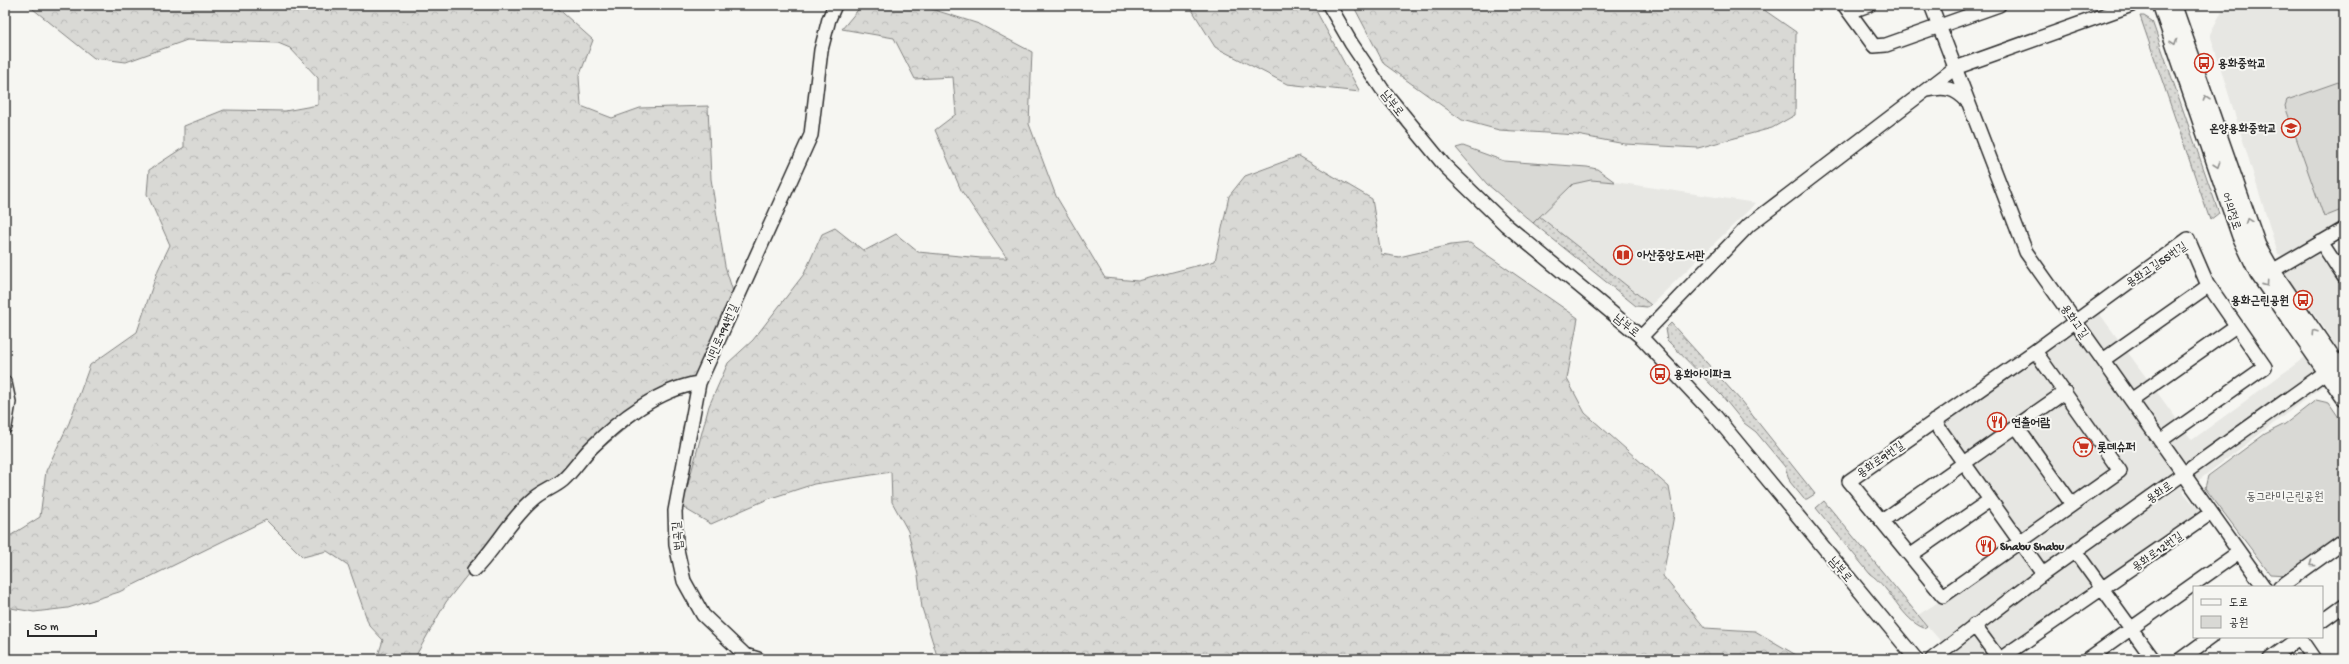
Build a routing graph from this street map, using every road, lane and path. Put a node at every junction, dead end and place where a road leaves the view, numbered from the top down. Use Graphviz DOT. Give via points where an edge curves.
graph roads {
  1 [pos="835,5"];
  2 [pos="1329,5"];
  3 [pos="1870,5"];
  4 [pos="1931,5"];
  5 [pos="1999,5"];
  6 [pos="2132,5"];
  7 [pos="2161,5"];
  8 [pos="2173,5"];
  9 [pos="1846,9"];
  10 [pos="1939,26"];
  11 [pos="1955,68"];
  12 [pos="1926,90"];
  13 [pos="1969,103"];
  14 [pos="2344,229"];
  15 [pos="2321,242"];
  16 [pos="2272,271"];
  17 [pos="2344,277"];
  18 [pos="2208,286"];
  19 [pos="2075,321"];
  20 [pos="2236,326"];
  21 [pos="1641,336"];
  22 [pos="2035,351"];
  23 [pos="2103,360"];
  24 [pos="2338,368"];
  25 [pos="5,383"];
  26 [pos="699,383"];
  27 [pos="2065,392"];
  28 [pos="2344,397"];
  29 [pos="2131,400"];
  30 [pos="1934,421"];
  31 [pos="2016,426"];
  32 [pos="5,427"];
  33 [pos="2160,441"];
  34 [pos="1964,463"];
  35 [pos="2184,474"];
  36 [pos="1990,500"];
  37 [pos="2072,504"];
  38 [pos="2211,513"];
  39 [pos="1882,521"];
  40 [pos="2020,541"];
  41 [pos="2344,541"];
  42 [pos="2075,551"];
  43 [pos="2239,552"];
  44 [pos="1911,555"];
  45 [pos="474,570"];
  46 [pos="2043,574"];
  47 [pos="2263,586"];
  48 [pos="2281,586"];
  49 [pos="2103,589"];
  50 [pos="2344,605"];
  51 [pos="2323,620"];
  52 [pos="1974,625"];
  53 [pos="2132,629"];
  54 [pos="2210,638"];
  55 [pos="2299,638"];
  56 [pos="2301,638"];
  57 [pos="758,659"];
  58 [pos="1916,659"];
  59 [pos="1932,659"];
  60 [pos="1999,659"];
  61 [pos="2088,659"];
  62 [pos="2153,659"];
  63 [pos="2181,659"];
  64 [pos="2270,659"];
  65 [pos="2314,659"];
  1 -- 26 [label="street, 시민로194번길" via="821,50 811,135"];
  2 -- 21 [label="street, 남부로" via="1382,89 1445,166 1506,225"];
  3 -- 9 [label="street"];
  4 -- 10 [label="street, 용화고길"];
  5 -- 10 [label="street"];
  6 -- 11 [label="street"];
  7 -- 24 [label="main road, 어의정로, one-way" via="2240,235 2258,273"];
  16 -- 8 [label="main road, 어의정로, one-way" via="2257,245"];
  9 -- 10 [label="street" via="1874,46 1886,45"];
  10 -- 11 [label="street, 용화고길"];
  11 -- 12 [label="street"];
  11 -- 13 [label="street, 용화고길"];
  12 -- 13 [label="street" via="1939,87 1952,89"];
  12 -- 21 [label="street" via="1749,225"];
  13 -- 19 [label="street, 용화고길" via="2026,252"];
  14 -- 15 [label="street"];
  15 -- 16 [label="street"];
  15 -- 17 [label="street"];
  24 -- 16 [label="main road, 어의정로, one-way"];
  18 -- 19 [label="street, 용화고길55번길" via="2188,239"];
  18 -- 20 [label="street, 용화고길55번길"];
  18 -- 23 [label="street"];
  19 -- 22 [label="street, 용화로9번길"];
  19 -- 23 [label="street, 용화고길"];
  20 -- 29 [label="street"];
  20 -- 33 [label="street, 용화고길55번길" via="2264,367"];
  21 -- 58 [label="street, 남부로" via="1716,417"];
  22 -- 27 [label="street, 용화로9번길"];
  22 -- 30 [label="street, 용화로9번길"];
  23 -- 29 [label="street, 용화고길"];
  24 -- 28 [label="main road, 어의정로"];
  24 -- 35 [label="street, 용화로"];
  25 -- 32 [label="street" via="9,402"];
  26 -- 45 [label="street" via="686,385 645,404 591,447 563,480 527,506"];
  26 -- 57 [label="street, 법곡길" via="675,510 676,545 684,581 703,615 745,655"];
  27 -- 31 [label="street"];
  27 -- 37 [label="street, 용화로9번길" via="2120,471"];
  29 -- 33 [label="street, 용화고길"];
  30 -- 34 [label="street"];
  30 -- 39 [label="street, 용화로9번길" via="1849,481"];
  31 -- 34 [label="street"];
  31 -- 37 [label="street"];
  33 -- 35 [label="street, 용화고길"];
  34 -- 36 [label="street"];
  34 -- 39 [label="street"];
  35 -- 38 [label="street, 용화고길"];
  35 -- 42 [label="street, 용화로"];
  36 -- 40 [label="street"];
  36 -- 44 [label="street"];
  37 -- 40 [label="street, 용화로9번길"];
  38 -- 43 [label="street, 용화고길"];
  38 -- 49 [label="street, 용화로12번길"];
  39 -- 44 [label="street, 용화로9번길"];
  40 -- 44 [label="street, 용화로9번길" via="1943,596"];
  40 -- 46 [label="street"];
  41 -- 48 [label="street, one-way"];
  42 -- 46 [label="street, 용화로"];
  42 -- 49 [label="street"];
  43 -- 47 [label="street, 용화고길"];
  43 -- 53 [label="street"];
  46 -- 52 [label="street, 용화로"];
  49 -- 53 [label="street"];
  49 -- 60 [label="street, 용화로12번길"];
  50 -- 51 [label="street"];
  52 -- 59 [label="street, 용화로"];
  52 -- 60 [label="street"];
  53 -- 61 [label="street"];
  53 -- 62 [label="street"];
  54 -- 63 [label="street"];
  55 -- 64 [label="street"];
  56 -- 65 [label="street"];
}
